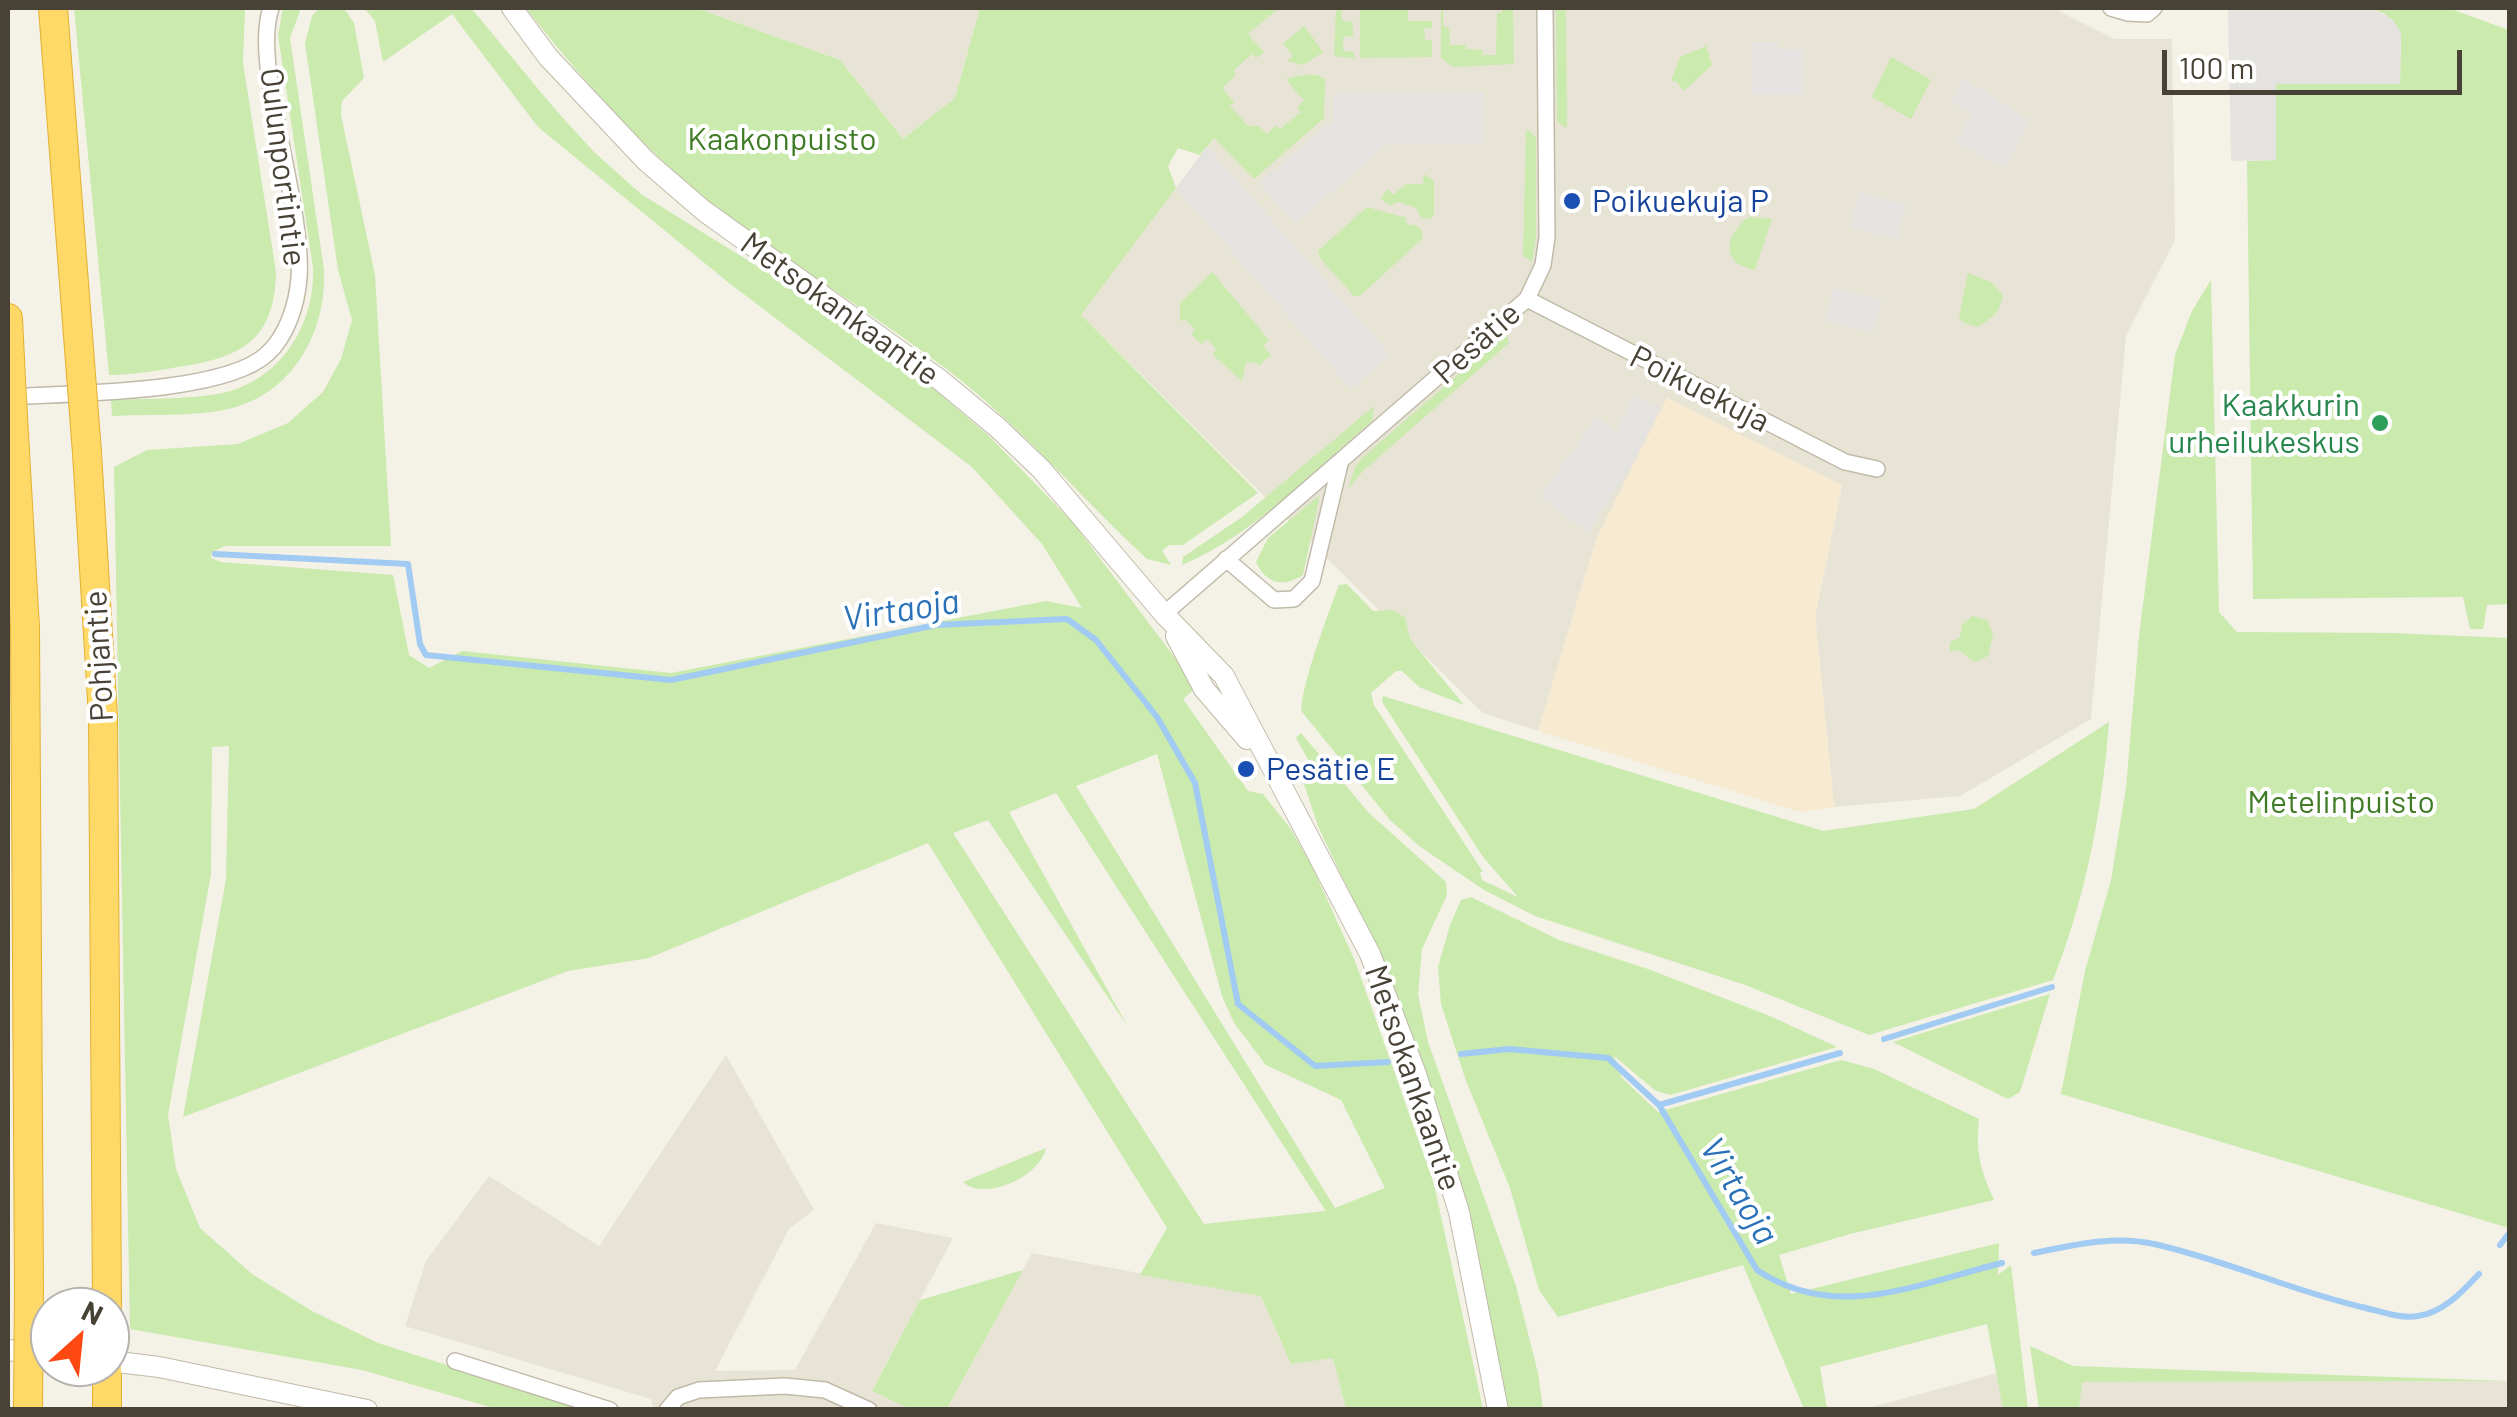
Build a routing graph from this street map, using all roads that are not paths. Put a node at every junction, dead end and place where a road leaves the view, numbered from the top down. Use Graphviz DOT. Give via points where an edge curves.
graph roads {
  1 [pos="53,8"];
  2 [pos="272,8"];
  3 [pos="512,8"];
  4 [pos="1545,8"];
  5 [pos="2111,8"];
  6 [pos="2154,8"];
  7 [pos="1528,299"];
  8 [pos="8,318"];
  9 [pos="9,388"];
  10 [pos="1340,464"];
  11 [pos="1877,469"];
  12 [pos="1226,559"];
  13 [pos="1164,614"];
  14 [pos="107,1287"];
  15 [pos="454,1361"];
  16 [pos="130,1365"];
  17 [pos="28,1409"];
  18 [pos="367,1410"];
  19 [pos="610,1410"];
  20 [pos="667,1410"];
  21 [pos="869,1410"];
  22 [pos="1498,1410"];
  1 -- 14 [label="highway, Pohjantie, bridge" via="104,717"];
  2 -- 9 [label="street, Oulunportintie" via="270,82 299,274 280,336 267,354 220,378 126,389"];
  3 -- 13 [label="street, Metsokankaantie" via="548,57 646,161 997,427 1082,514"];
  4 -- 7 [label="street, Pesätie" via="1546,250"];
  5 -- 6 [label="street" via="2128,14"];
  7 -- 10 [label="street, Pesätie"];
  7 -- 11 [label="street, Poikuekuja" via="1846,462"];
  8 -- 9 [label="highway"];
  9 -- 17 [label="highway, bridge" via="26,628"];
  10 -- 12 [label="street, Pesätie"];
  10 -- 12 [label="street" via="1312,581 1294,600 1274,600"];
  12 -- 13 [label="street, Pesätie"];
  13 -- 22 [label="street, Metsokankaantie" via="1204,689 1271,767 1370,954 1459,1212"];
  15 -- 19 [label="street"];
  16 -- 18 [label="street"];
  20 -- 21 [label="street" via="698,1390 770,1386 825,1390"];
}
